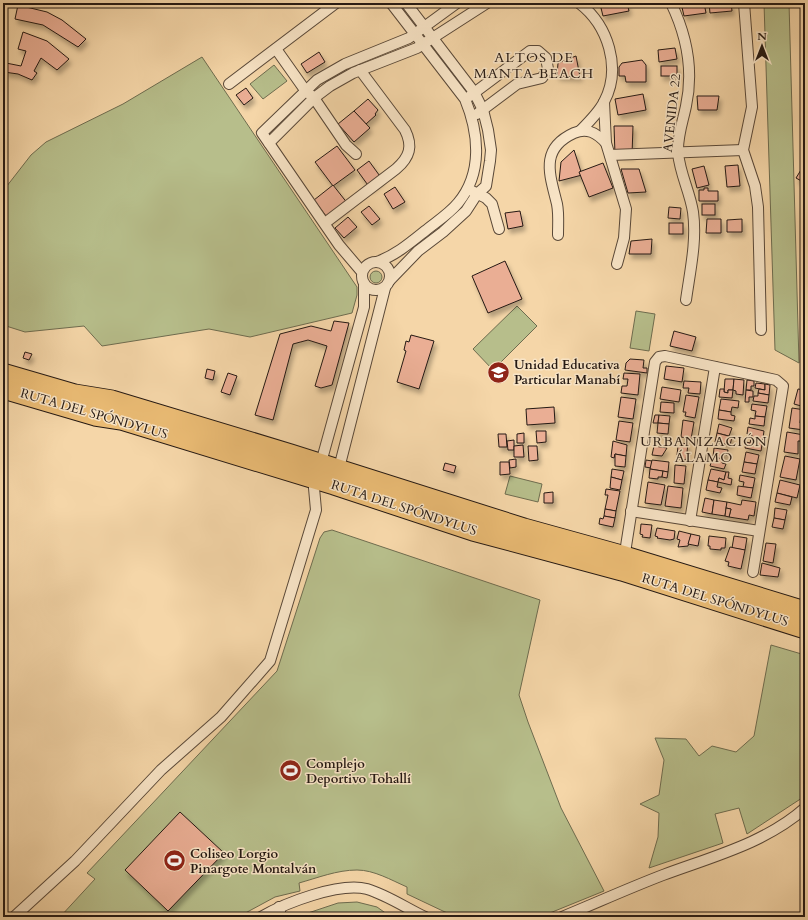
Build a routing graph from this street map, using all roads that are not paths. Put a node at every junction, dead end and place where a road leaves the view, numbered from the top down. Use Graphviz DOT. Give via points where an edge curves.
graph roads {
  1 [pos="336,3"];
  2 [pos="406,3"];
  3 [pos="457,3"];
  4 [pos="487,3"];
  5 [pos="579,3"];
  6 [pos="671,3"];
  7 [pos="744,3"];
  8 [pos="394,4"];
  9 [pos="424,26"];
  10 [pos="415,34"];
  11 [pos="432,38"];
  12 [pos="423,45"];
  13 [pos="276,49"];
  14 [pos="358,59"];
  15 [pos="361,70"];
  16 [pos="229,84"];
  17 [pos="305,90"];
  18 [pos="474,92"];
  19 [pos="314,98"];
  20 [pos="465,100"];
  21 [pos="604,102"];
  22 [pos="483,110"];
  23 [pos="473,117"];
  24 [pos="581,130"];
  25 [pos="269,143"];
  26 [pos="606,143"];
  27 [pos="743,150"];
  28 [pos="678,153"];
  29 [pos="356,154"];
  30 [pos="610,154"];
  31 [pos="467,188"];
  32 [pos="477,194"];
  33 [pos="325,223"];
  34 [pos="435,223"];
  35 [pos="498,229"];
  36 [pos="443,232"];
  37 [pos="558,235"];
  38 [pos="377,262"];
  39 [pos="617,264"];
  40 [pos="362,272"];
  41 [pos="387,284"];
  42 [pos="364,285"];
  43 [pos="686,300"];
  44 [pos="760,330"];
  45 [pos="715,367"];
  46 [pos="3,373"];
  47 [pos="342,384"];
  48 [pos="3,389"];
  49 [pos="358,389"];
  50 [pos="332,423"];
  51 [pos="348,427"];
  52 [pos="327,474"];
  53 [pos="631,510"];
  54 [pos="690,521"];
  55 [pos="759,532"];
  56 [pos="623,564"];
  57 [pos="753,572"];
  58 [pos="805,611"];
  59 [pos="805,629"];
  60 [pos="805,808"];
  61 [pos="280,912"];
  62 [pos="14,917"];
  63 [pos="261,917"];
  64 [pos="425,917"];
  65 [pos="562,917"];
  1 -- 13 [label="street"];
  2 -- 9 [label="street"];
  3 -- 9 [label="street"];
  4 -- 11 [label="street"];
  5 -- 21 [label="street" via="599,24 610,49 612,75"];
  6 -- 28 [label="street, AVENIDA 22" via="679,20 689,58 689,90"];
  7 -- 27 [label="street" via="752,107"];
  8 -- 10 [label="street"];
  9 -- 10 [label="street"];
  9 -- 11 [label="street"];
  10 -- 12 [label="street"];
  10 -- 14 [label="street"];
  11 -- 12 [label="street"];
  11 -- 18 [label="street"];
  12 -- 15 [label="street"];
  12 -- 20 [label="street"];
  13 -- 16 [label="street"];
  13 -- 17 [label="street"];
  14 -- 15 [label="street"];
  14 -- 17 [label="street" via="333,70"];
  15 -- 19 [label="street" via="341,79"];
  15 -- 33 [label="street" via="405,130 409,137 409,154 396,169"];
  17 -- 19 [label="street"];
  17 -- 25 [label="street" via="262,134"];
  18 -- 20 [label="street"];
  18 -- 22 [label="street"];
  18 -- 22 [label="street" via="530,51 538,51 546,58 548,69 542,78 517,84"];
  19 -- 25 [label="street"];
  19 -- 29 [label="street" via="346,145"];
  20 -- 23 [label="street"];
  21 -- 24 [label="street"];
  21 -- 26 [label="street"];
  22 -- 23 [label="street"];
  22 -- 32 [label="street" via="491,150 486,186"];
  23 -- 31 [label="street" via="477,139 476,160"];
  24 -- 26 [label="street" via="599,135"];
  24 -- 37 [label="street" via="560,142 549,161 550,182 558,211"];
  25 -- 33 [label="street"];
  26 -- 30 [label="street"];
  27 -- 28 [label="street"];
  27 -- 44 [label="street" via="755,186 758,207"];
  28 -- 30 [label="street"];
  28 -- 43 [label="street, AVENIDA 22" via="695,225"];
  30 -- 39 [label="street" via="626,209 624,238"];
  31 -- 32 [label="street"];
  31 -- 34 [label="street" via="455,206"];
  32 -- 35 [label="street" via="492,204"];
  32 -- 36 [label="street" via="466,211"];
  33 -- 40 [label="street" via="339,246"];
  34 -- 36 [label="street"];
  34 -- 38 [label="street" via="399,251"];
  36 -- 41 [label="street" via="418,251"];
  38 -- 40 [label="street" via="368,264"];
  38 -- 41 [label="street" via="386,266 390,275"];
  40 -- 42 [label="street"];
  41 -- 42 [label="street" via="376,291"];
  41 -- 49 [label="street"];
  42 -- 47 [label="street" via="364,307"];
  45 -- 53 [label="street" via="665,356 659,357 655,362"];
  45 -- 54 [label="street"];
  45 -- 55 [label="street" via="776,380 783,386"];
  46 -- 52 [label="highway, RUTA DEL SPÓNDYLUS" via="75,394 112,400"];
  47 -- 49 [label="street"];
  47 -- 50 [label="street"];
  48 -- 52 [label="highway, RUTA DEL SPÓNDYLUS" via="94,416 121,420"];
  49 -- 51 [label="street"];
  50 -- 51 [label="street"];
  50 -- 52 [label="street"];
  51 -- 52 [label="street"];
  52 -- 56 [label="highway, RUTA DEL SPÓNDYLUS" via="473,531"];
  52 -- 62 [label="street" via="314,488 316,510 270,661 221,717 161,770 75,861"];
  53 -- 54 [label="street"];
  53 -- 56 [label="street"];
  54 -- 55 [label="street"];
  55 -- 57 [label="street"];
  56 -- 58 [label="highway, RUTA DEL SPÓNDYLUS"];
  56 -- 59 [label="highway, RUTA DEL SPÓNDYLUS"];
  60 -- 65 [label="street" via="783,825 758,839 637,885"];
  61 -- 63 [label="street"];
  61 -- 64 [label="street" via="327,892 348,888 365,889 380,894"];
}
